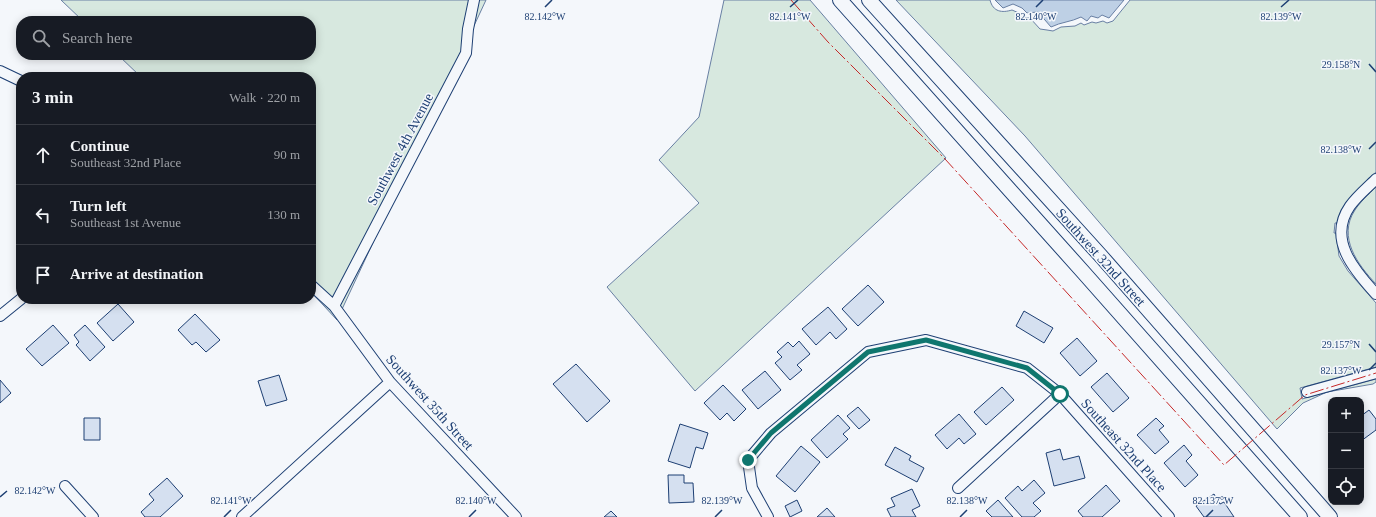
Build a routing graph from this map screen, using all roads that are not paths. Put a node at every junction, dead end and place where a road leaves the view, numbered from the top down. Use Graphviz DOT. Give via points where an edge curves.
graph roads {
  1 [pos="474,0"];
  2 [pos="840,0"];
  3 [pos="869,0"];
  4 [pos="0,71"];
  5 [pos="16,79"];
  6 [pos="1376,180"];
  7 [pos="316,290"];
  8 [pos="1376,294"];
  9 [pos="16,303"];
  10 [pos="334,306"];
  11 [pos="0,316"];
  12 [pos="1376,373"];
  13 [pos="390,382"];
  14 [pos="1307,392"];
  15 [pos="1060,394"];
  16 [pos="65,486"];
  17 [pos="958,488"];
  18 [pos="93,517"];
  19 [pos="242,517"];
  20 [pos="516,517"];
  21 [pos="768,517"];
  22 [pos="1169,517"];
  23 [pos="1300,517"];
  24 [pos="1330,517"];
  1 -- 10 [label="street, Southwest 4th Avenue" via="466,53"];
  2 -- 23 [label="main road, Southwest 32nd Street"];
  3 -- 24 [label="main road, Southwest 32nd Street" via="1100,255"];
  4 -- 5 [label="street"];
  6 -- 8 [label="street" via="1349,208 1342,228 1346,254 1353,267"];
  7 -- 10 [label="street, Southwest 35th Street"];
  9 -- 11 [label="street"];
  10 -- 13 [label="street, Southwest 35th Street"];
  12 -- 14 [label="street"];
  13 -- 19 [label="street"];
  13 -- 20 [label="street, Southwest 35th Street"];
  15 -- 17 [label="street"];
  15 -- 21 [label="street, Southeast 32nd Place" via="1027,368 926,340 868,352 771,433 748,460 752,488"];
  15 -- 22 [label="street, Southeast 32nd Place"];
  16 -- 18 [label="street"];
}
